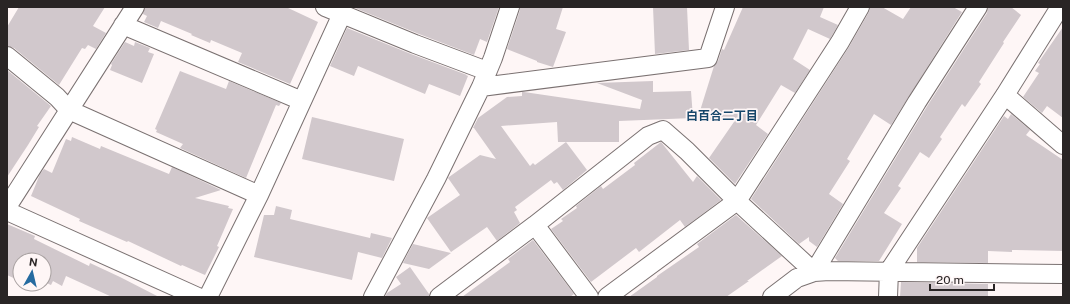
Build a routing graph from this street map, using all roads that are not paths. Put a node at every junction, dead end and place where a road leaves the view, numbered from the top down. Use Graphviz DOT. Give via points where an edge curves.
graph roads {
  1 [pos="135,7"];
  2 [pos="325,7"];
  3 [pos="510,7"];
  4 [pos="725,7"];
  5 [pos="860,7"];
  6 [pos="978,7"];
  7 [pos="1060,11"];
  8 [pos="342,14"];
  9 [pos="123,26"];
  10 [pos="7,56"];
  11 [pos="484,79"];
  12 [pos="1005,95"];
  13 [pos="302,101"];
  14 [pos="69,110"];
  15 [pos="1063,145"];
  16 [pos="259,195"];
  17 [pos="738,201"];
  18 [pos="7,207"];
  19 [pos="7,211"];
  20 [pos="535,225"];
  21 [pos="889,271"];
  22 [pos="814,272"];
  23 [pos="1063,274"];
  24 [pos="198,297"];
  25 [pos="208,297"];
  26 [pos="373,297"];
  27 [pos="440,297"];
  28 [pos="589,297"];
  29 [pos="608,297"];
  30 [pos="772,297"];
  31 [pos="888,297"];
  1 -- 9 [label="street"];
  2 -- 8 [label="street"];
  3 -- 11 [label="street"];
  4 -- 11 [label="street" via="708,58"];
  5 -- 17 [label="street"];
  6 -- 22 [label="street"];
  7 -- 12 [label="street"];
  8 -- 11 [label="street" via="415,44"];
  8 -- 13 [label="street"];
  9 -- 13 [label="street"];
  9 -- 14 [label="street"];
  10 -- 14 [label="street"];
  11 -- 26 [label="street" via="436,179"];
  12 -- 15 [label="street"];
  12 -- 21 [label="street"];
  13 -- 16 [label="street"];
  14 -- 16 [label="street"];
  14 -- 18 [label="street"];
  16 -- 25 [label="street"];
  17 -- 20 [label="street" via="664,130 648,136"];
  17 -- 22 [label="street"];
  17 -- 29 [label="street"];
  19 -- 24 [label="street"];
  20 -- 27 [label="street"];
  20 -- 28 [label="street"];
  21 -- 22 [label="street"];
  21 -- 23 [label="street"];
  21 -- 31 [label="street"];
  22 -- 30 [label="street" via="796,278"];
}
